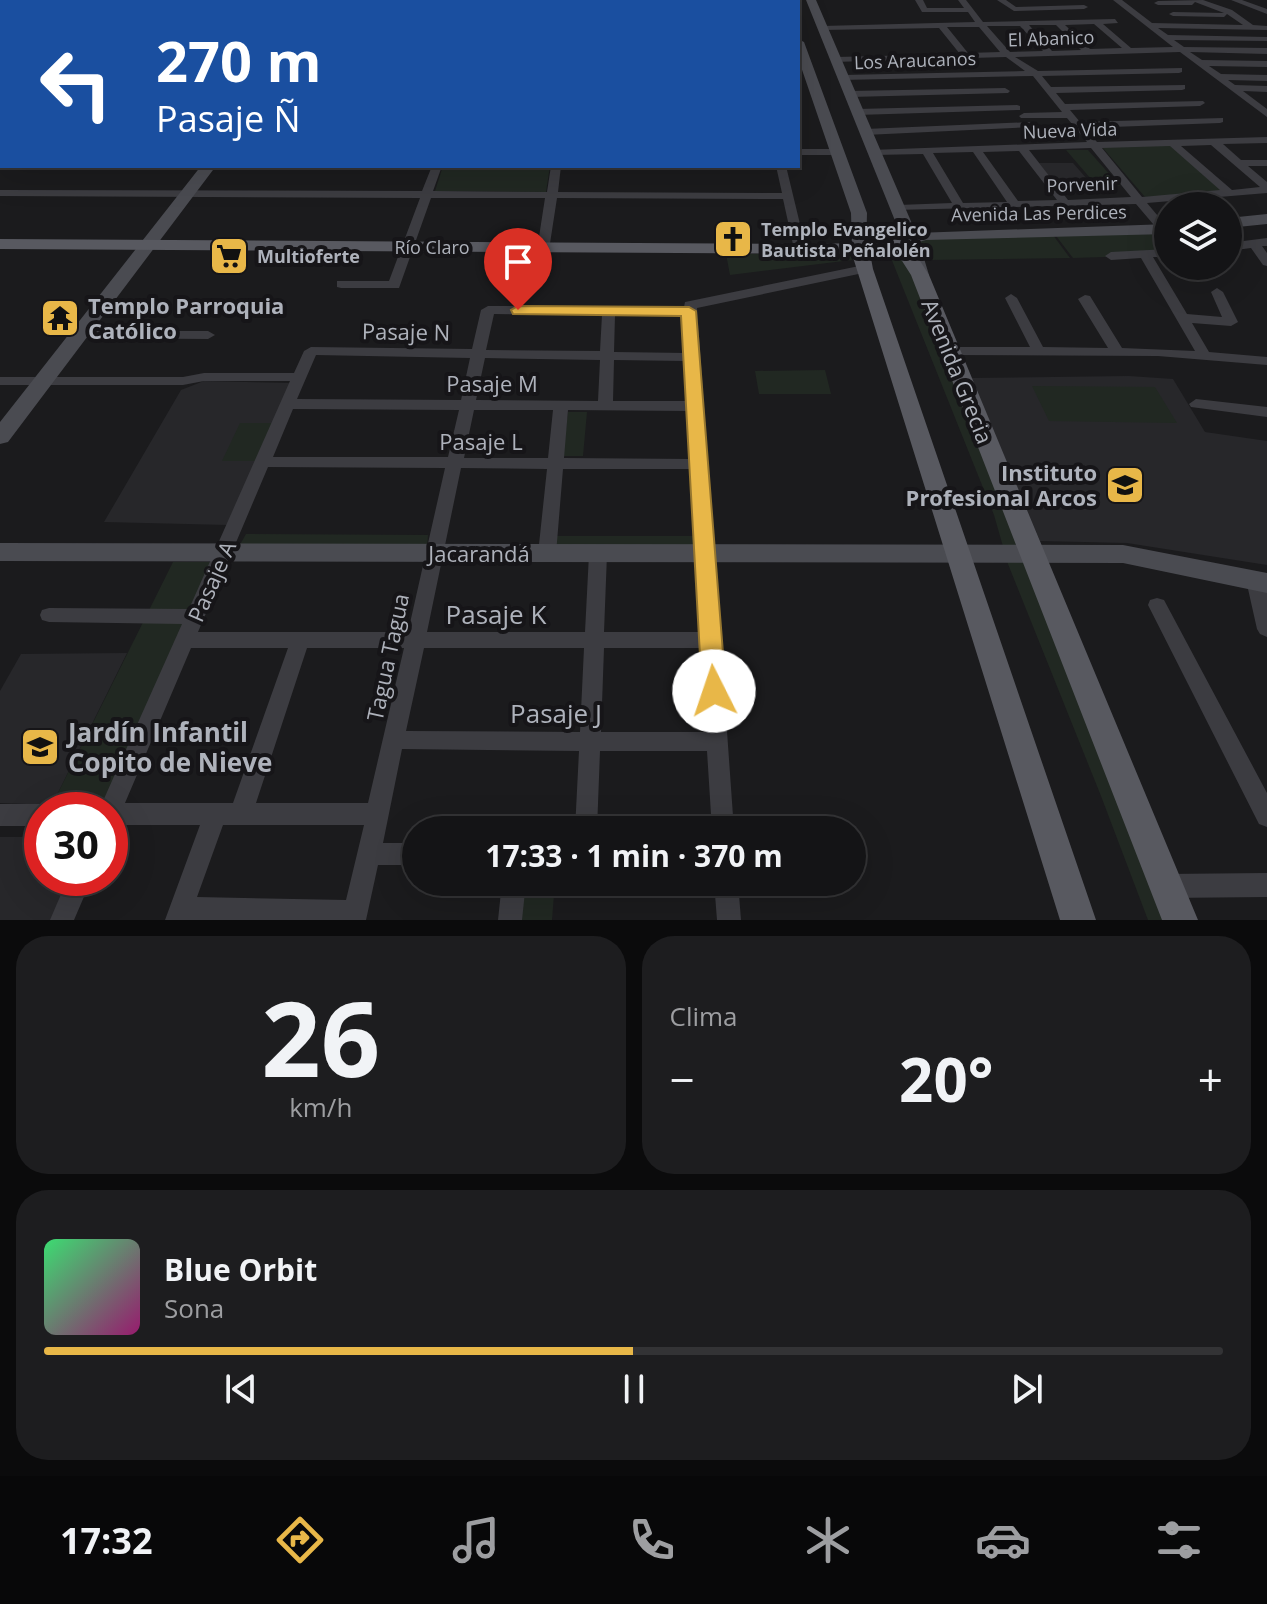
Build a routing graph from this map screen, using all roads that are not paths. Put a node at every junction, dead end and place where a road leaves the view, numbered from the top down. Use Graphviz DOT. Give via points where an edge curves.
graph roads {
  1 [pos="811,0"];
  2 [pos="919,0"];
  3 [pos="962,0"];
  4 [pos="1001,0"];
  5 [pos="1076,0"];
  6 [pos="1117,0"];
  7 [pos="1235,0"];
  8 [pos="1155,2"];
  9 [pos="1200,2"];
  10 [pos="970,10"];
  11 [pos="1267,12"];
  12 [pos="1173,14"];
  13 [pos="1234,15"];
  14 [pos="1095,21"];
  15 [pos="1115,21"];
  16 [pos="1058,22"];
  17 [pos="1022,23"];
  18 [pos="981,24"];
  19 [pos="941,25"];
  20 [pos="1150,25"];
  21 [pos="904,26"];
  22 [pos="1189,26"];
  23 [pos="866,27"];
  24 [pos="1251,27"];
  25 [pos="822,28"];
  26 [pos="1267,28"];
  27 [pos="911,36"];
  28 [pos="872,37"];
  29 [pos="1165,37"];
  30 [pos="1267,39"];
  31 [pos="918,47"];
  32 [pos="878,48"];
  33 [pos="800,49"];
  34 [pos="1181,49"];
  35 [pos="1267,51"];
  36 [pos="1131,52"];
  37 [pos="1089,53"];
  38 [pos="1050,54"];
  39 [pos="1007,55"];
  40 [pos="966,56"];
  41 [pos="925,57"];
  42 [pos="885,58"];
  43 [pos="836,60"];
  44 [pos="1199,63"];
  45 [pos="1267,64"];
  46 [pos="1162,70"];
  47 [pos="1179,70"];
  48 [pos="1034,72"];
  49 [pos="991,73"];
  50 [pos="1217,77"];
  51 [pos="843,78"];
  52 [pos="1267,78"];
  53 [pos="1182,87"];
  54 [pos="1232,88"];
  55 [pos="1267,89"];
  56 [pos="1048,90"];
  57 [pos="1005,91"];
  58 [pos="850,94"];
  59 [pos="1200,103"];
  60 [pos="1253,104"];
  61 [pos="1267,104"];
  62 [pos="1065,111"];
  63 [pos="857,112"];
  64 [pos="1267,114"];
  65 [pos="1024,116"];
  66 [pos="1220,120"];
  67 [pos="1077,125"];
  68 [pos="865,132"];
  69 [pos="1245,140"];
  70 [pos="1267,140"];
  71 [pos="1213,141"];
  72 [pos="1171,142"];
  73 [pos="800,144"];
  74 [pos="1094,145"];
  75 [pos="1047,146"];
  76 [pos="1021,147"];
  77 [pos="836,148"];
  78 [pos="976,149"];
  79 [pos="926,150"];
  80 [pos="800,152"];
  81 [pos="875,152"];
  82 [pos="1240,163"];
  83 [pos="1267,163"];
  84 [pos="208,168"];
  85 [pos="436,168"];
  86 [pos="556,168"];
  87 [pos="781,168"];
  88 [pos="1267,189"];
  89 [pos="1228,192"];
  90 [pos="1238,192"];
  91 [pos="0,193"];
  92 [pos="188,194"];
  93 [pos="427,195"];
  94 [pos="552,195"];
  95 [pos="788,196"];
  96 [pos="1154,199"];
  97 [pos="1139,200"];
  98 [pos="1065,203"];
  99 [pos="1014,204"];
  100 [pos="959,206"];
  101 [pos="898,208"];
  102 [pos="1154,216"];
  103 [pos="1267,219"];
  104 [pos="1242,222"];
  105 [pos="1154,229"];
  106 [pos="902,241"];
  107 [pos="1261,243"];
  108 [pos="0,244"];
  109 [pos="148,245"];
  110 [pos="408,247"];
  111 [pos="543,248"];
  112 [pos="800,249"];
  113 [pos="1154,254"];
  114 [pos="1145,255"];
  115 [pos="1111,256"];
  116 [pos="862,259"];
  117 [pos="1267,262"];
  118 [pos="539,276"];
  119 [pos="341,284"];
  120 [pos="1217,292"];
  121 [pos="1011,298"];
  122 [pos="1085,299"];
  123 [pos="691,307"];
  124 [pos="609,311"];
  125 [pos="1183,318"];
  126 [pos="79,335"];
  127 [pos="208,335"];
  128 [pos="311,351"];
  129 [pos="949,351"];
  130 [pos="1039,352"];
  131 [pos="1118,352"];
  132 [pos="478,354"];
  133 [pos="1204,355"];
  134 [pos="607,356"];
  135 [pos="692,357"];
  136 [pos="1267,361"];
  137 [pos="300,377"];
  138 [pos="0,381"];
  139 [pos="43,381"];
  140 [pos="288,404"];
  141 [pos="1196,404"];
  142 [pos="467,405"];
  143 [pos="561,405"];
  144 [pos="605,406"];
  145 [pos="695,406"];
  146 [pos="1267,412"];
  147 [pos="0,437"];
  148 [pos="263,462"];
  149 [pos="454,463"];
  150 [pos="556,464"];
  151 [pos="699,464"];
  152 [pos="0,552"];
  153 [pos="435,553"];
  154 [pos="223,554"];
  155 [pos="547,554"];
  156 [pos="598,554"];
  157 [pos="705,554"];
  158 [pos="1034,555"];
  159 [pos="959,556"];
  160 [pos="1261,582"];
  161 [pos="1157,605"];
  162 [pos="49,615"];
  163 [pos="195,617"];
  164 [pos="1267,629"];
  165 [pos="185,640"];
  166 [pos="300,640"];
  167 [pos="416,640"];
  168 [pos="594,640"];
  169 [pos="710,640"];
  170 [pos="394,740"];
  171 [pos="590,741"];
  172 [pos="718,742"];
  173 [pos="1259,786"];
  174 [pos="119,792"];
  175 [pos="128,812"];
  176 [pos="215,814"];
  177 [pos="241,814"];
  178 [pos="377,814"];
  179 [pos="0,815"];
  180 [pos="24,815"];
  181 [pos="587,816"];
  182 [pos="722,816"];
  183 [pos="1267,816"];
  184 [pos="369,854"];
  185 [pos="402,854"];
  186 [pos="1267,885"];
  187 [pos="1166,886"];
  188 [pos="72,896"];
  189 [pos="513,896"];
  190 [pos="727,896"];
  191 [pos="179,915"];
  192 [pos="355,916"];
  193 [pos="62,920"];
  194 [pos="510,920"];
  195 [pos="729,920"];
  196 [pos="1078,920"];
  197 [pos="1180,920"];
  1 -- 25 [label="main road"];
  2 -- 10 [label="street" via="925,10"];
  3 -- 10 [label="street"];
  4 -- 5 [label="street" via="1010,8 1086,8"];
  6 -- 20 [label="street"];
  7 -- 11 [label="street"];
  8 -- 9 [label="street"];
  8 -- 12 [label="street"];
  9 -- 13 [label="street"];
  10 -- 18 [label="street"];
  12 -- 13 [label="street"];
  12 -- 22 [label="street"];
  13 -- 24 [label="street"];
  14 -- 15 [label="street"];
  14 -- 16 [label="street"];
  14 -- 36 [label="street"];
  16 -- 17 [label="street"];
  16 -- 37 [label="street"];
  17 -- 18 [label="street"];
  17 -- 38 [label="street"];
  18 -- 19 [label="street"];
  18 -- 39 [label="street"];
  19 -- 21 [label="street"];
  19 -- 40 [label="street"];
  20 -- 22 [label="street"];
  20 -- 29 [label="street"];
  21 -- 23 [label="street"];
  21 -- 27 [label="street"];
  22 -- 24 [label="street"];
  23 -- 25 [label="street"];
  23 -- 28 [label="street"];
  24 -- 26 [label="street"];
  25 -- 43 [label="main road"];
  29 -- 30 [label="street"];
  29 -- 34 [label="street"];
  31 -- 41 [label="street"];
  32 -- 42 [label="street"];
  33 -- 77 [label="main road"];
  34 -- 35 [label="street, El Abanico"];
  34 -- 36 [label="street, El Abanico"];
  34 -- 44 [label="street"];
  36 -- 37 [label="street, El Abanico"];
  37 -- 38 [label="street, El Abanico"];
  38 -- 39 [label="street, El Abanico"];
  39 -- 40 [label="street, El Abanico"];
  39 -- 48 [label="street"];
  40 -- 41 [label="street, El Abanico"];
  41 -- 42 [label="street, El Abanico"];
  42 -- 43 [label="street, El Abanico"];
  43 -- 51 [label="main road"];
  44 -- 45 [label="street"];
  44 -- 50 [label="street"];
  46 -- 47 [label="street, Los Araucanos"];
  46 -- 48 [label="street, Los Araucanos"];
  46 -- 53 [label="street"];
  48 -- 49 [label="street, Los Araucanos"];
  48 -- 56 [label="street"];
  49 -- 51 [label="street, Los Araucanos"];
  49 -- 57 [label="street"];
  50 -- 52 [label="street"];
  50 -- 54 [label="street"];
  51 -- 58 [label="main road"];
  53 -- 56 [label="street"];
  53 -- 59 [label="street"];
  54 -- 55 [label="street"];
  54 -- 60 [label="street"];
  56 -- 62 [label="street"];
  57 -- 58 [label="street"];
  57 -- 65 [label="street"];
  58 -- 63 [label="main road"];
  59 -- 62 [label="street"];
  59 -- 66 [label="street"];
  60 -- 61 [label="street"];
  60 -- 64 [label="street"];
  62 -- 65 [label="street"];
  62 -- 67 [label="street"];
  63 -- 65 [label="street"];
  63 -- 68 [label="main road"];
  65 -- 68 [label="street"];
  65 -- 75 [label="street"];
  66 -- 67 [label="street"];
  66 -- 69 [label="street"];
  67 -- 74 [label="street"];
  68 -- 81 [label="main road"];
  69 -- 70 [label="street, Nueva Vida"];
  69 -- 71 [label="street, Nueva Vida"];
  71 -- 72 [label="street, Nueva Vida"];
  71 -- 82 [label="street"];
  72 -- 74 [label="street, Nueva Vida"];
  72 -- 89 [label="street"];
  73 -- 77 [label="street"];
  74 -- 75 [label="street, Nueva Vida"];
  74 -- 97 [label="street"];
  75 -- 76 [label="street, Nueva Vida"];
  76 -- 78 [label="street, Nueva Vida"];
  76 -- 98 [label="street"];
  77 -- 80 [label="street"];
  77 -- 116 [label="main road" via="859,213"];
  78 -- 79 [label="street, Nueva Vida"];
  78 -- 99 [label="street"];
  79 -- 81 [label="street, Nueva Vida"];
  79 -- 100 [label="street"];
  81 -- 101 [label="main road"];
  82 -- 83 [label="street"];
  82 -- 88 [label="street"];
  84 -- 92 [label="main road"];
  85 -- 93 [label="street"];
  86 -- 94 [label="street"];
  87 -- 95 [label="street"];
  88 -- 90 [label="street, Porvenir"];
  91 -- 92 [label="street"];
  92 -- 93 [label="street"];
  92 -- 109 [label="main road"];
  93 -- 94 [label="street"];
  93 -- 110 [label="street"];
  94 -- 95 [label="street"];
  94 -- 111 [label="street"];
  95 -- 112 [label="street"];
  96 -- 97 [label="street, Porvenir"];
  97 -- 98 [label="street, Porvenir"];
  97 -- 102 [label="street"];
  98 -- 99 [label="street, Porvenir"];
  99 -- 100 [label="street, Porvenir"];
  100 -- 101 [label="street, Porvenir"];
  101 -- 106 [label="main road"];
  103 -- 104 [label="main road"];
  105 -- 106 [label="main road, Avenida Las Perdices" via="937,235"];
  106 -- 116 [label="main road, Río Claro"];
  106 -- 129 [label="main road, Avenida Grecia"];
  107 -- 117 [label="street"];
  108 -- 109 [label="main road, Río Claro"];
  109 -- 110 [label="main road, Río Claro"];
  109 -- 126 [label="main road"];
  110 -- 111 [label="main road, Río Claro"];
  110 -- 119 [label="street" via="394,285"];
  111 -- 112 [label="main road, Río Claro"];
  111 -- 118 [label="street"];
  112 -- 116 [label="main road, Río Claro"];
  113 -- 114 [label="street"];
  114 -- 115 [label="street"];
  114 -- 125 [label="street"];
  116 -- 123 [label="street"];
  116 -- 159 [label="main road"];
  120 -- 125 [label="street" via="1231,322"];
  121 -- 130 [label="street"];
  122 -- 131 [label="street"];
  123 -- 124 [label="street"];
  123 -- 135 [label="street"];
  124 -- 132 [label="street, Tagua Tagua" via="488,310"];
  124 -- 134 [label="street"];
  125 -- 133 [label="street"];
  126 -- 127 [label="street"];
  126 -- 139 [label="main road"];
  128 -- 132 [label="street, Pasaje N"];
  128 -- 137 [label="street, Pasaje A"];
  129 -- 130 [label="street"];
  129 -- 158 [label="main road, Avenida Grecia"];
  130 -- 131 [label="street"];
  131 -- 133 [label="street"];
  132 -- 134 [label="street, Pasaje N"];
  132 -- 142 [label="street, Tagua Tagua"];
  133 -- 136 [label="street"];
  134 -- 135 [label="street, Pasaje N"];
  134 -- 144 [label="street"];
  135 -- 145 [label="street"];
  137 -- 139 [label="street"];
  137 -- 140 [label="street, Pasaje A"];
  138 -- 139 [label="street"];
  139 -- 147 [label="main road"];
  140 -- 142 [label="street, Pasaje M"];
  140 -- 148 [label="street, Pasaje A"];
  141 -- 146 [label="street"];
  142 -- 143 [label="street, Pasaje M"];
  142 -- 149 [label="street, Tagua Tagua"];
  143 -- 144 [label="street, Pasaje M"];
  143 -- 150 [label="street"];
  144 -- 145 [label="street, Pasaje M"];
  145 -- 151 [label="street"];
  148 -- 149 [label="street, Pasaje L"];
  148 -- 154 [label="street, Pasaje A"];
  149 -- 150 [label="street, Pasaje L"];
  149 -- 153 [label="street, Tagua Tagua"];
  150 -- 151 [label="street, Pasaje L"];
  150 -- 155 [label="street"];
  151 -- 157 [label="street"];
  152 -- 154 [label="main road, Jacarandá"];
  153 -- 154 [label="main road, Jacarandá"];
  153 -- 155 [label="main road, Jacarandá"];
  153 -- 167 [label="street, Tagua Tagua"];
  154 -- 163 [label="street, Pasaje A"];
  155 -- 156 [label="main road, Jacarandá"];
  156 -- 157 [label="main road, Jacarandá"];
  156 -- 168 [label="street"];
  157 -- 159 [label="main road, Jacarandá"];
  157 -- 169 [label="street"];
  158 -- 159 [label="main road, Jacarandá"];
  158 -- 160 [label="main road, Jacarandá" via="1143,557"];
  158 -- 187 [label="main road, Avenida Grecia"];
  159 -- 196 [label="main road"];
  160 -- 164 [label="street"];
  161 -- 173 [label="street"];
  162 -- 163 [label="street"];
  163 -- 165 [label="street, Pasaje A"];
  165 -- 166 [label="street, Pasaje K"];
  165 -- 174 [label="street, Pasaje A"];
  166 -- 167 [label="street, Pasaje K"];
  166 -- 177 [label="street"];
  167 -- 168 [label="street, Pasaje K"];
  167 -- 170 [label="street, Tagua Tagua"];
  168 -- 169 [label="street, Pasaje K"];
  168 -- 171 [label="street"];
  169 -- 172 [label="street"];
  170 -- 171 [label="street, Pasaje J"];
  170 -- 178 [label="street, Tagua Tagua"];
  171 -- 172 [label="street, Pasaje J"];
  171 -- 181 [label="street"];
  172 -- 182 [label="street"];
  173 -- 183 [label="street"];
  175 -- 176 [label="street"];
  176 -- 177 [label="street"];
  176 -- 191 [label="street"];
  177 -- 178 [label="street"];
  178 -- 184 [label="street, Tagua Tagua"];
  179 -- 180 [label="street"];
  184 -- 185 [label="street"];
  184 -- 192 [label="street, Tagua Tagua"];
  186 -- 187 [label="street"];
  187 -- 197 [label="main road, Avenida Grecia"];
  188 -- 193 [label="street"];
  189 -- 194 [label="street"];
  190 -- 195 [label="street"];
  191 -- 192 [label="street"];
}
